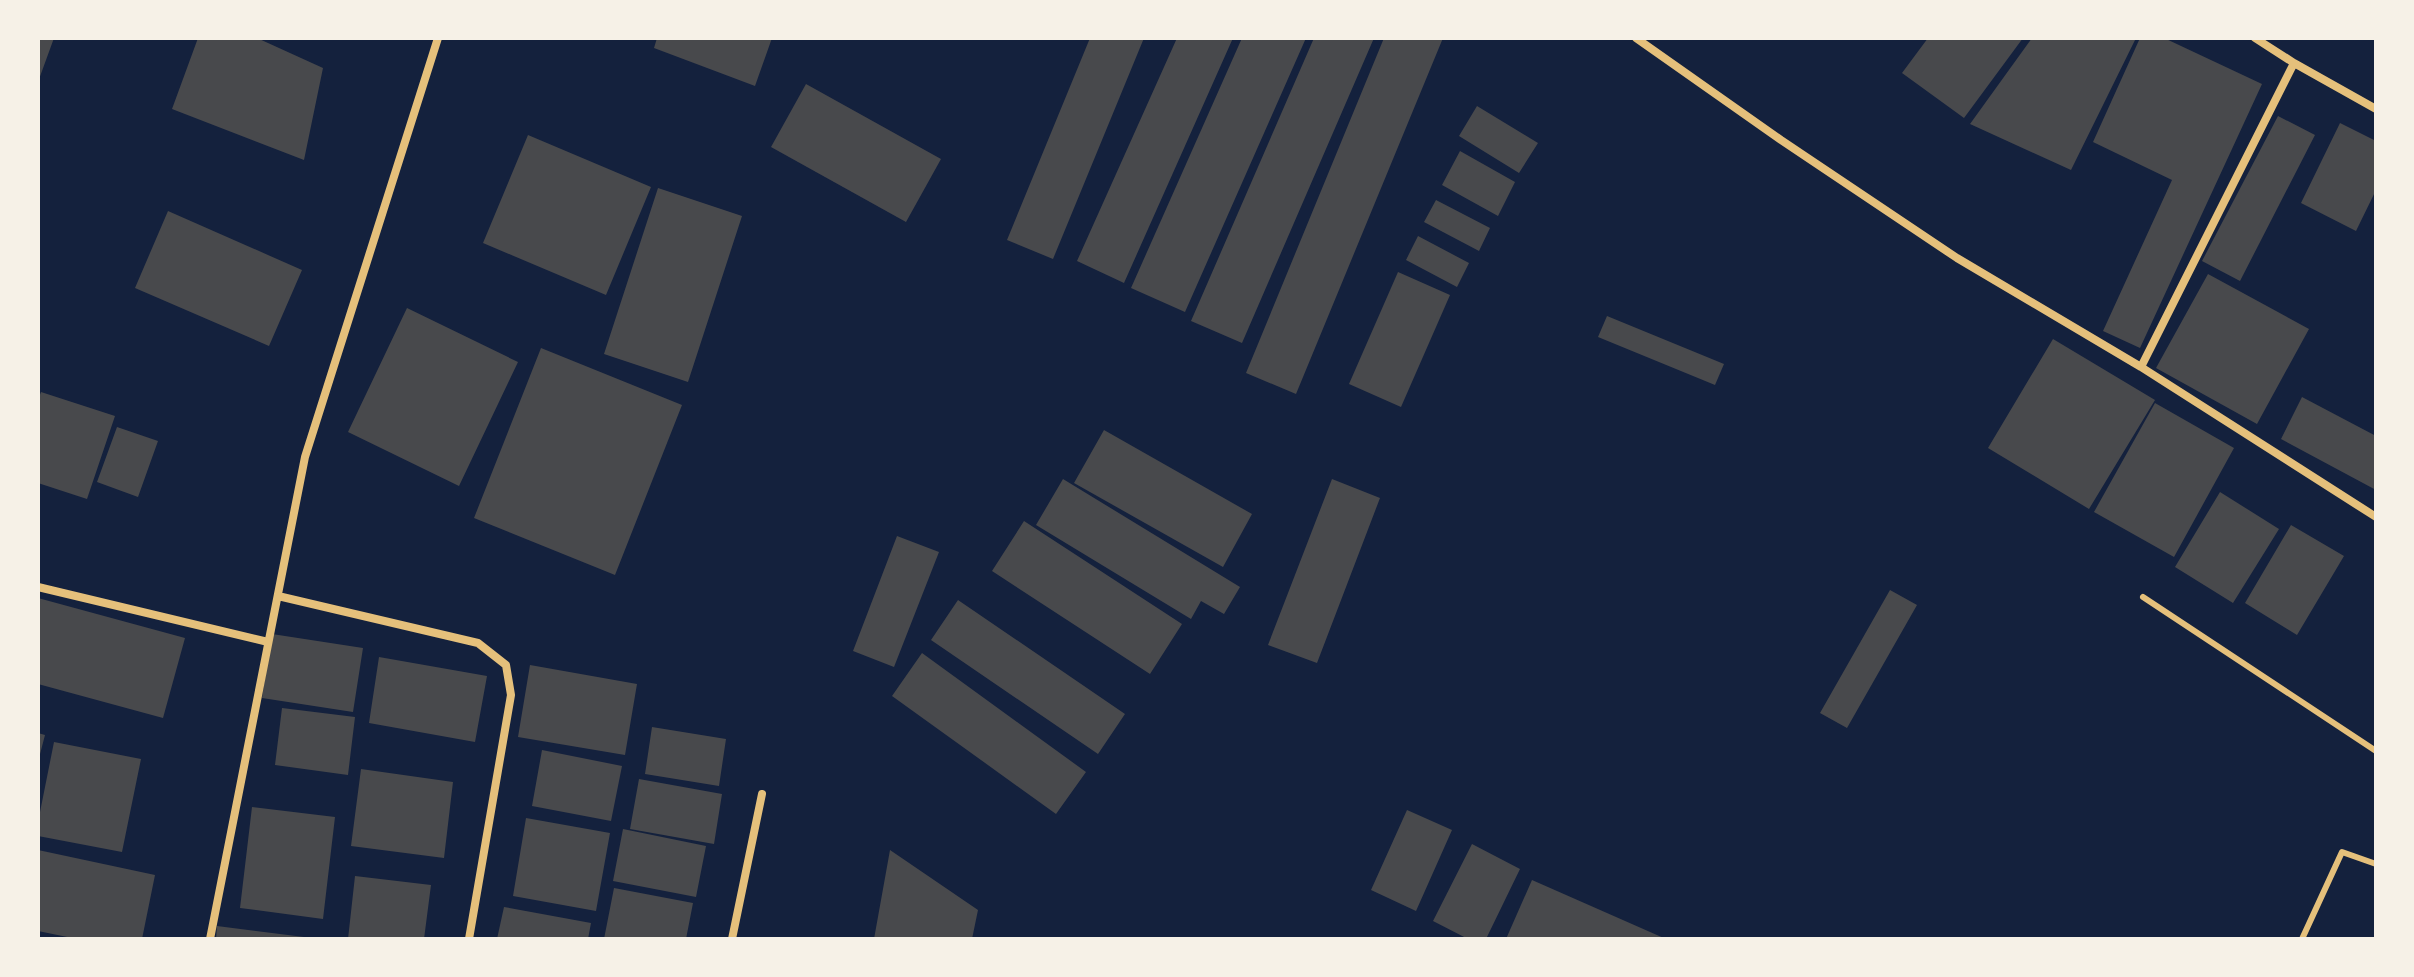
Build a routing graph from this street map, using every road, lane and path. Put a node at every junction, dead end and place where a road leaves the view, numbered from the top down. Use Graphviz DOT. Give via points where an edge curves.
graph roads {
  1 [pos="438,38"];
  2 [pos="1636,38"];
  3 [pos="2255,38"];
  4 [pos="2294,63"];
  5 [pos="2376,109"];
  6 [pos="2141,367"];
  7 [pos="2376,517"];
  8 [pos="38,587"];
  9 [pos="278,596"];
  10 [pos="2143,597"];
  11 [pos="268,642"];
  12 [pos="2376,751"];
  13 [pos="762,794"];
  14 [pos="2376,864"];
  15 [pos="210,939"];
  16 [pos="469,939"];
  17 [pos="732,939"];
  18 [pos="2302,939"];
  1 -- 9 [label="street" via="305,457"];
  2 -- 6 [label="street" via="1957,258"];
  3 -- 4 [label="street"];
  4 -- 5 [label="street"];
  4 -- 6 [label="street"];
  6 -- 7 [label="street"];
  8 -- 11 [label="street"];
  9 -- 11 [label="street"];
  9 -- 16 [label="street" via="478,643 506,665 511,695"];
  10 -- 12 [label="lane"];
  11 -- 15 [label="street"];
  13 -- 17 [label="street"];
  14 -- 18 [label="lane" via="2342,852"];
}
